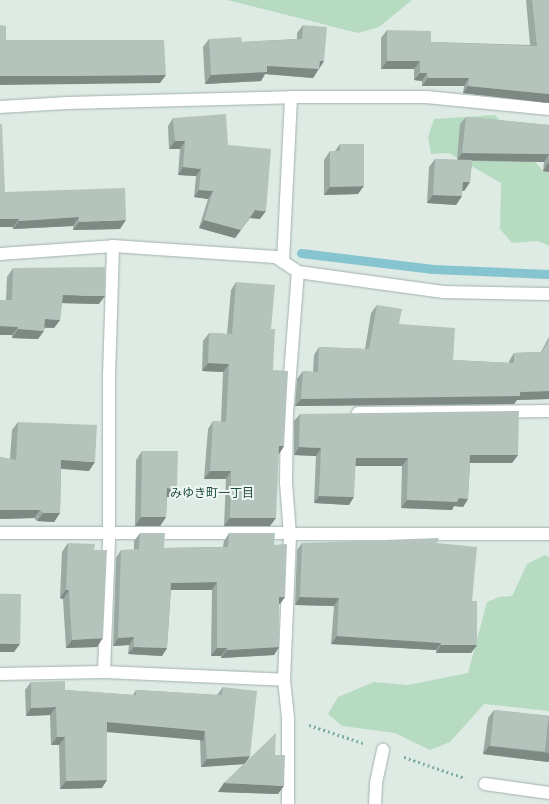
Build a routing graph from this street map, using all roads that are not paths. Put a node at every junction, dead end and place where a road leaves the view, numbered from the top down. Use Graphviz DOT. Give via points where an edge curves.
graph roads {
  1 [pos="291,97"];
  2 [pos="0,107"];
  3 [pos="549,109"];
  4 [pos="113,246"];
  5 [pos="0,254"];
  6 [pos="283,262"];
  7 [pos="298,272"];
  8 [pos="549,294"];
  9 [pos="549,410"];
  10 [pos="343,413"];
  11 [pos="287,414"];
  12 [pos="303,414"];
  13 [pos="0,533"];
  14 [pos="549,534"];
  15 [pos="109,535"];
  16 [pos="290,535"];
  17 [pos="104,672"];
  18 [pos="0,674"];
  19 [pos="284,680"];
  20 [pos="383,750"];
  21 [pos="484,784"];
  22 [pos="549,793"];
  23 [pos="288,804"];
  24 [pos="375,804"];
  1 -- 2 [label="street"];
  1 -- 3 [label="street" via="426,97"];
  1 -- 6 [label="street"];
  4 -- 5 [label="street"];
  4 -- 6 [label="street" via="276,257"];
  4 -- 15 [label="street" via="109,376"];
  6 -- 7 [label="street"];
  7 -- 8 [label="street" via="444,292"];
  7 -- 11 [label="street"];
  9 -- 10 [label="street"];
  11 -- 12 [label="street"];
  11 -- 16 [label="street" via="286,483"];
  13 -- 15 [label="street"];
  14 -- 16 [label="street"];
  15 -- 16 [label="street"];
  15 -- 17 [label="street"];
  16 -- 19 [label="street"];
  17 -- 18 [label="street"];
  17 -- 19 [label="street"];
  19 -- 23 [label="street" via="288,718"];
  20 -- 24 [label="street" via="376,783"];
  21 -- 22 [label="street"];
}
